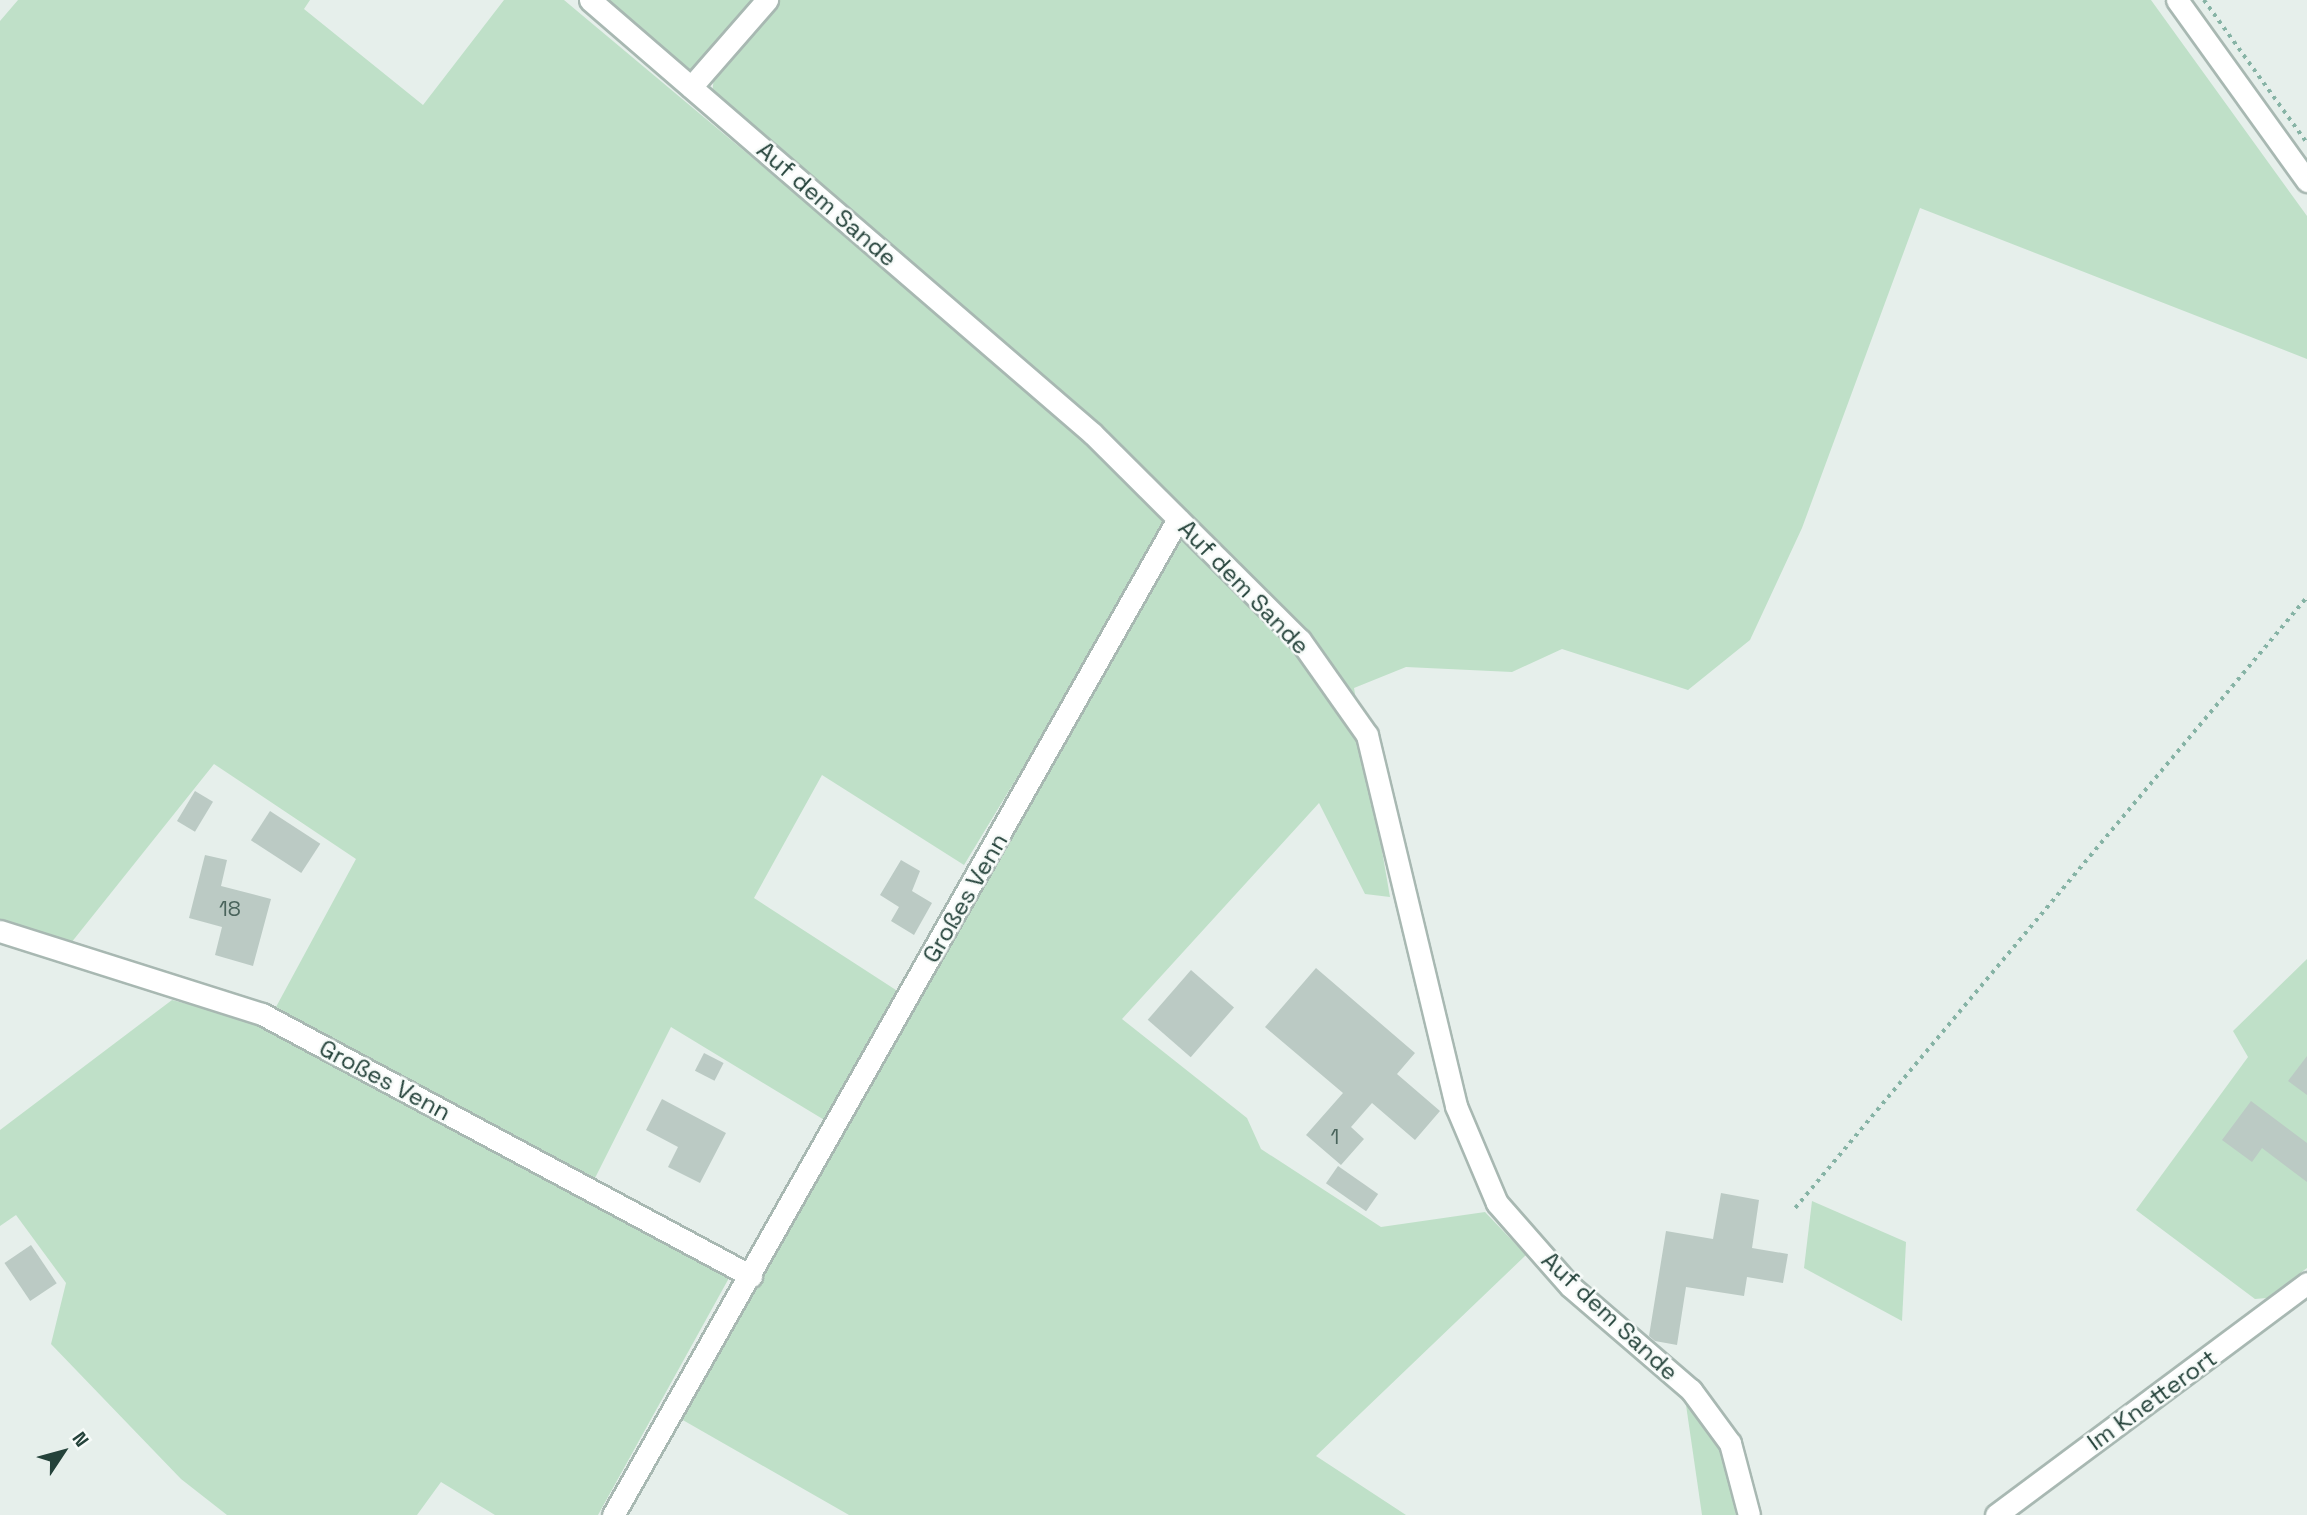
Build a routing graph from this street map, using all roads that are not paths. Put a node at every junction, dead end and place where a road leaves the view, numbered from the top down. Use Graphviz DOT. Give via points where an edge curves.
graph roads {
  1 [pos="590,0"];
  2 [pos="767,0"];
  3 [pos="2177,0"];
  4 [pos="691,87"];
  5 [pos="2307,181"];
  6 [pos="1178,519"];
  7 [pos="0,931"];
  8 [pos="751,1276"];
  9 [pos="2307,1283"];
  10 [pos="612,1515"];
  11 [pos="1749,1515"];
  12 [pos="1996,1515"];
  1 -- 4 [label="street, Auf dem Sande"];
  2 -- 4 [label="street"];
  3 -- 5 [label="street"];
  4 -- 6 [label="street, Auf dem Sande" via="1093,434"];
  6 -- 8 [label="street, Großes Venn"];
  6 -- 11 [label="street, Auf dem Sande" via="1300,640 1367,735 1456,1106 1497,1203 1570,1286 1690,1390 1730,1443"];
  7 -- 8 [label="street, Großes Venn" via="262,1014"];
  8 -- 10 [label="street, Großes Venn"];
  9 -- 12 [label="street, Im Knetterort"];
}
